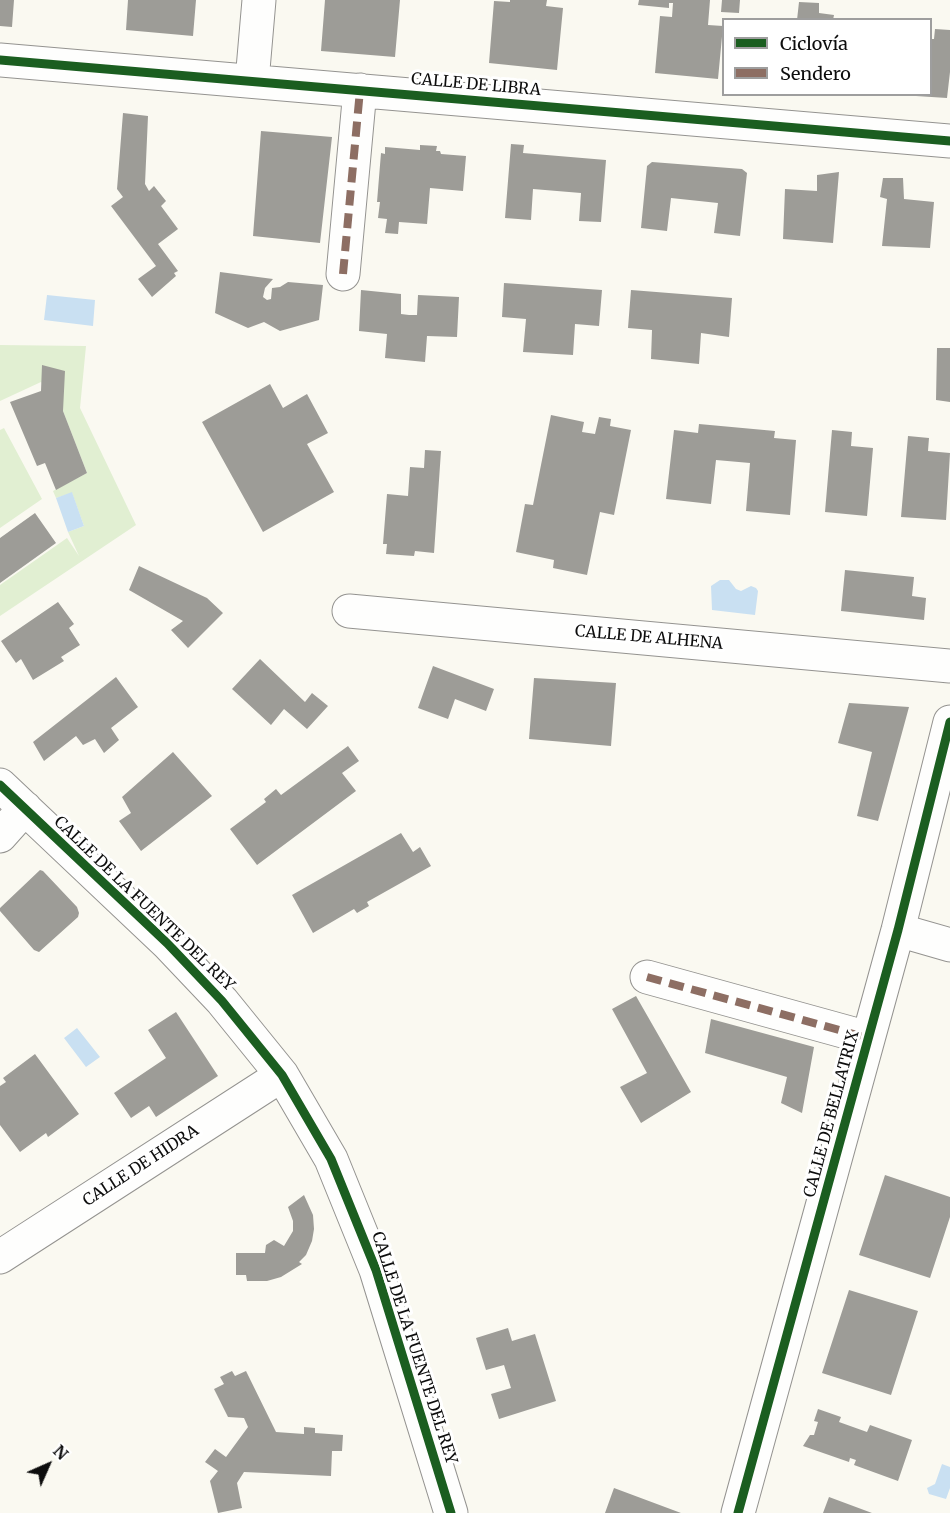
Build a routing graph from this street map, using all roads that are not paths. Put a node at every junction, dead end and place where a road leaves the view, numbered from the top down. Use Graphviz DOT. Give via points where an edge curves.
graph roads {
  1 [pos="258,0"];
  2 [pos="0,60"];
  3 [pos="252,81"];
  4 [pos="360,90"];
  5 [pos="950,141"];
  6 [pos="343,274"];
  7 [pos="349,611"];
  8 [pos="950,666"];
  9 [pos="950,722"];
  10 [pos="0,785"];
  11 [pos="25,808"];
  12 [pos="0,836"];
  13 [pos="898,930"];
  14 [pos="950,945"];
  15 [pos="647,977"];
  16 [pos="868,1038"];
  17 [pos="282,1075"];
  18 [pos="0,1257"];
  19 [pos="451,1513"];
  20 [pos="738,1513"];
  1 -- 3 [label="street"];
  2 -- 3 [label="street, CALLE DE LIBRA"];
  3 -- 4 [label="street, CALLE DE LIBRA"];
  4 -- 5 [label="street, CALLE DE LIBRA"];
  4 -- 6 [label="street"];
  7 -- 8 [label="street, CALLE DE ALHENA"];
  9 -- 13 [label="street, CALLE DE BELLATRIX"];
  10 -- 11 [label="street, CALLE DE LA FUENTE DEL REY"];
  11 -- 12 [label="street"];
  11 -- 17 [label="street, CALLE DE LA FUENTE DEL REY" via="167,943 222,1001"];
  13 -- 14 [label="street"];
  13 -- 16 [label="street, CALLE DE BELLATRIX"];
  15 -- 16 [label="street"];
  16 -- 20 [label="street, CALLE DE BELLATRIX"];
  17 -- 18 [label="street, CALLE DE HIDRA"];
  17 -- 19 [label="street, CALLE DE LA FUENTE DEL REY" via="331,1160 376,1270"];
}
